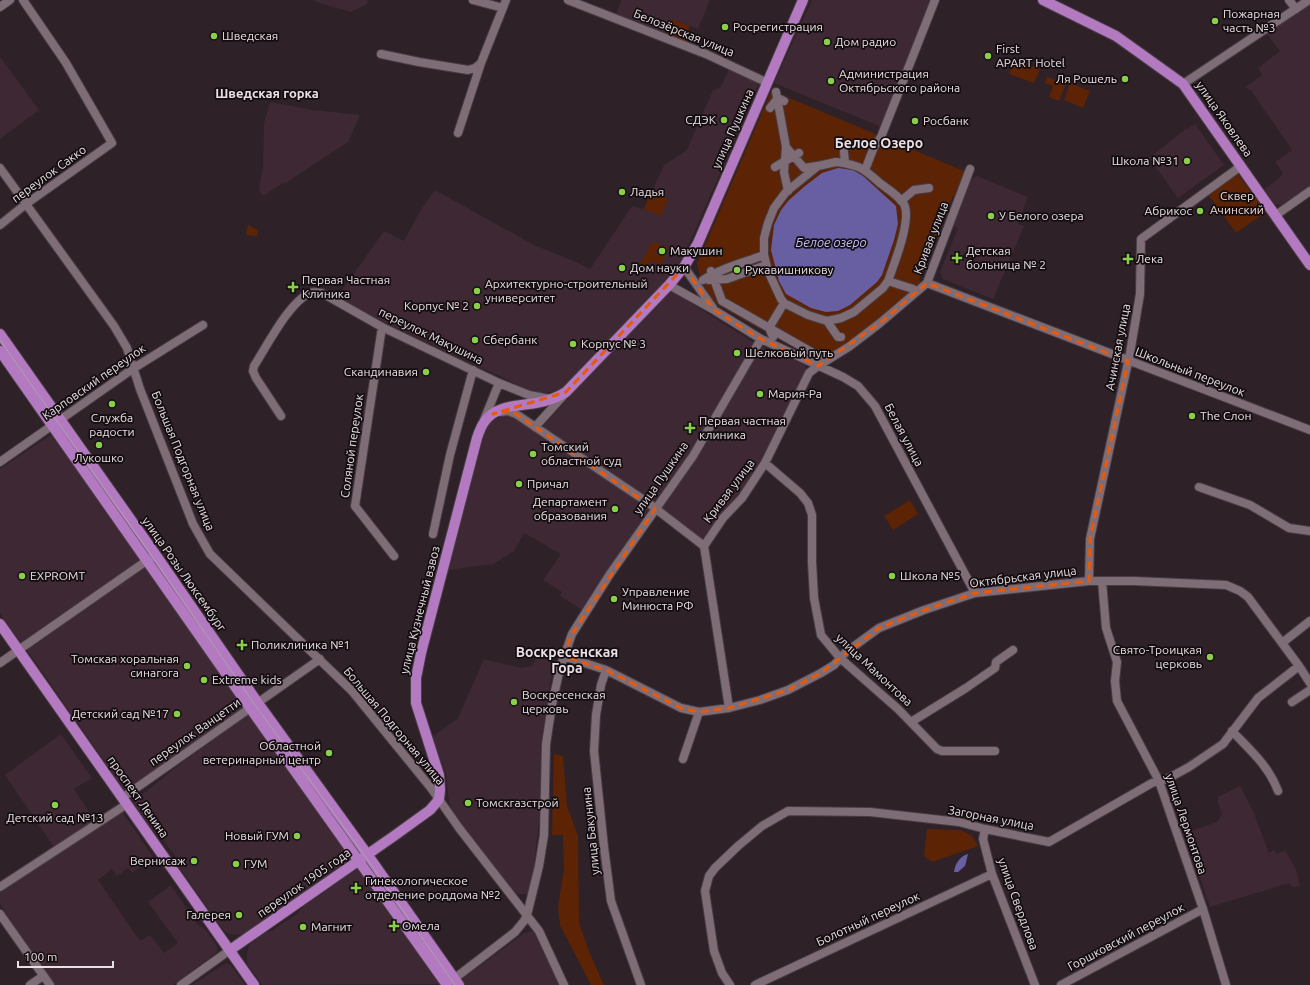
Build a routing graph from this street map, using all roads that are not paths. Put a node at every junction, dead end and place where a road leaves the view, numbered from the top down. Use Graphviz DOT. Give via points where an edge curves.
graph roads {
  1 [pos="10,0"];
  2 [pos="23,0"];
  3 [pos="473,0"];
  4 [pos="568,0"];
  5 [pos="803,0"];
  6 [pos="935,0"];
  7 [pos="1043,0"];
  8 [pos="1289,0"];
  9 [pos="1309,0"];
  10 [pos="504,4"];
  11 [pos="0,7"];
  12 [pos="1296,9"];
  13 [pos="381,54"];
  14 [pos="481,63"];
  15 [pos="768,83"];
  16 [pos="1183,84"];
  17 [pos="778,102"];
  18 [pos="458,133"];
  19 [pos="786,147"];
  20 [pos="844,152"];
  21 [pos="796,154"];
  22 [pos="785,160"];
  23 [pos="845,163"];
  24 [pos="818,166"];
  25 [pos="1241,166"];
  26 [pos="775,167"];
  27 [pos="0,168"];
  28 [pos="869,168"];
  29 [pos="970,169"];
  30 [pos="929,188"];
  31 [pos="788,191"];
  32 [pos="1310,191"];
  33 [pos="900,201"];
  34 [pos="26,204"];
  35 [pos="1276,215"];
  36 [pos="0,225"];
  37 [pos="764,256"];
  38 [pos="749,259"];
  39 [pos="766,265"];
  40 [pos="1310,265"];
  41 [pos="684,267"];
  42 [pos="722,268"];
  43 [pos="751,271"];
  44 [pos="713,275"];
  45 [pos="891,276"];
  46 [pos="725,280"];
  47 [pos="927,283"];
  48 [pos="669,285"];
  49 [pos="913,289"];
  50 [pos="782,301"];
  51 [pos="714,310"];
  52 [pos="827,321"];
  53 [pos="203,325"];
  54 [pos="382,327"];
  55 [pos="767,327"];
  56 [pos="0,334"];
  57 [pos="773,337"];
  58 [pos="841,337"];
  59 [pos="761,339"];
  60 [pos="0,351"];
  61 [pos="824,355"];
  62 [pos="1128,361"];
  63 [pos="818,366"];
  64 [pos="134,368"];
  65 [pos="473,370"];
  66 [pos="499,383"];
  67 [pos="566,392"];
  68 [pos="552,399"];
  69 [pos="493,414"];
  70 [pos="281,416"];
  71 [pos="56,422"];
  72 [pos="536,427"];
  73 [pos="480,428"];
  74 [pos="1310,430"];
  75 [pos="0,462"];
  76 [pos="765,463"];
  77 [pos="1199,487"];
  78 [pos="655,509"];
  79 [pos="1310,531"];
  80 [pos="433,534"];
  81 [pos="704,546"];
  82 [pos="394,556"];
  83 [pos="151,557"];
  84 [pos="1089,581"];
  85 [pos="1102,581"];
  86 [pos="975,593"];
  87 [pos="1310,620"];
  88 [pos="0,624"];
  89 [pos="1282,643"];
  90 [pos="18,650"];
  91 [pos="1013,650"];
  92 [pos="563,656"];
  93 [pos="840,658"];
  94 [pos="320,659"];
  95 [pos="0,663"];
  96 [pos="1299,666"];
  97 [pos="606,670"];
  98 [pos="1310,683"];
  99 [pos="1310,690"];
  100 [pos="1292,702"];
  101 [pos="254,706"];
  102 [pos="729,708"];
  103 [pos="699,712"];
  104 [pos="911,722"];
  105 [pos="1232,731"];
  106 [pos="995,750"];
  107 [pos="683,759"];
  108 [pos="1159,781"];
  109 [pos="1278,791"];
  110 [pos="439,799"];
  111 [pos="125,801"];
  112 [pos="985,829"];
  113 [pos="363,857"];
  114 [pos="992,874"];
  115 [pos="0,887"];
  116 [pos="1202,909"];
  117 [pos="0,914"];
  118 [pos="527,915"];
  119 [pos="230,950"];
  120 [pos="43,976"];
  121 [pos="450,983"];
  122 [pos="30,985"];
  123 [pos="50,985"];
  124 [pos="181,985"];
  125 [pos="254,985"];
  126 [pos="564,985"];
  127 [pos="642,985"];
  128 [pos="730,985"];
  129 [pos="755,985"];
  130 [pos="1035,985"];
  131 [pos="1061,985"];
  132 [pos="1226,985"];
  1 -- 11 [label="street"];
  2 -- 34 [label="street, переулок Сакко" via="66,63 112,142"];
  3 -- 10 [label="street"];
  4 -- 15 [label="street, Белозёрская улица" via="731,65"];
  5 -- 15 [label="main road, улица Пушкина"];
  6 -- 28 [label="street"];
  7 -- 16 [label="main road, улица Яковлева" via="1116,36"];
  8 -- 12 [label="street"];
  9 -- 12 [label="street"];
  10 -- 14 [label="street"];
  12 -- 16 [label="street"];
  13 -- 14 [label="street" via="468,70"];
  14 -- 18 [label="street"];
  15 -- 41 [label="main road, улица Пушкина" via="698,243"];
  16 -- 25 [label="main road, улица Яковлева"];
  17 -- 19 [label="street"];
  19 -- 21 [label="street"];
  19 -- 22 [label="street"];
  20 -- 23 [label="street"];
  21 -- 22 [label="street"];
  21 -- 24 [label="street" via="804,168"];
  22 -- 26 [label="street"];
  22 -- 31 [label="street" via="784,172"];
  23 -- 24 [label="street"];
  23 -- 28 [label="street"];
  24 -- 31 [label="street"];
  25 -- 35 [label="main road, улица Яковлева"];
  25 -- 62 [label="street, Ачинская улица" via="1141,239 1140,294"];
  27 -- 34 [label="street, Большая Подгорная улица"];
  28 -- 33 [label="street"];
  29 -- 47 [label="street, Кривая улица"];
  30 -- 33 [label="street" via="913,188"];
  31 -- 37 [label="street" via="779,199 768,223 764,238"];
  32 -- 35 [label="street"];
  33 -- 45 [label="street" via="904,204 905,230"];
  34 -- 36 [label="street, переулок Сакко"];
  34 -- 64 [label="street, Большая Подгорная улица" via="114,326 127,348"];
  35 -- 40 [label="main road, улица Яковлева"];
  37 -- 38 [label="street"];
  37 -- 39 [label="street"];
  38 -- 42 [label="street"];
  38 -- 43 [label="street"];
  39 -- 43 [label="street"];
  39 -- 50 [label="street"];
  41 -- 48 [label="main road, улица Пушкина"];
  41 -- 51 [label="street"];
  42 -- 44 [label="street"];
  42 -- 46 [label="street"];
  43 -- 46 [label="street"];
  44 -- 46 [label="street"];
  44 -- 55 [label="street" via="722,301"];
  45 -- 49 [label="street"];
  45 -- 52 [label="street" via="883,288 864,305 854,312"];
  47 -- 62 [label="street, Школьный переулок"];
  47 -- 63 [label="street, Кривая улица" via="880,324"];
  48 -- 51 [label="street"];
  48 -- 67 [label="main road, улица Пушкина"];
  50 -- 52 [label="street" via="808,315"];
  50 -- 55 [label="street"];
  51 -- 59 [label="street"];
  52 -- 58 [label="street" via="838,337"];
  53 -- 64 [label="street, Карповский переулок"];
  54 -- 65 [label="street, переулок Макушина"];
  54 -- 70 [label="street, переулок Макушина" via="322,293 312,292 299,299 254,366 256,378"];
  54 -- 82 [label="street, Соляной переулок" via="355,506"];
  55 -- 57 [label="street"];
  55 -- 61 [label="street" via="816,354"];
  56 -- 71 [label="main road, улица Розы Люксембург"];
  59 -- 63 [label="street, Белая улица"];
  59 -- 78 [label="street, улица Пушкина" via="693,456"];
  60 -- 71 [label="main road, улица Розы Люксембург"];
  62 -- 74 [label="street, Школьный переулок"];
  62 -- 84 [label="street, Ачинская улица" via="1090,539"];
  63 -- 76 [label="street, Кривая улица" via="809,373"];
  63 -- 86 [label="street, Белая улица" via="858,386 875,406"];
  64 -- 71 [label="street, Карповский переулок"];
  64 -- 94 [label="street, Большая Подгорная улица" via="193,524 210,554"];
  65 -- 66 [label="street, переулок Макушина"];
  65 -- 80 [label="street" via="450,455"];
  66 -- 68 [label="street, переулок Макушина" via="529,395"];
  66 -- 73 [label="street"];
  67 -- 68 [label="main road, улица Пушкина"];
  67 -- 72 [label="street"];
  68 -- 69 [label="main road, улица Пушкина" via="509,407"];
  69 -- 72 [label="street" via="508,411"];
  69 -- 73 [label="main road"];
  71 -- 75 [label="street, Карповский переулок"];
  71 -- 83 [label="main road, улица Розы Люксембург"];
  72 -- 78 [label="street"];
  73 -- 110 [label="main road, улица Кузнечный взвоз" via="416,678 418,710 439,775"];
  76 -- 81 [label="street, Кривая улица" via="742,498 723,518"];
  76 -- 93 [label="street, улица Мамонтова" via="808,503 812,515 814,598 821,635"];
  77 -- 79 [label="street" via="1250,504 1289,528"];
  78 -- 81 [label="street"];
  78 -- 92 [label="street, улица Пушкина" via="572,634"];
  81 -- 102 [label="street"];
  83 -- 90 [label="street"];
  83 -- 101 [label="main road, улица Розы Люксембург"];
  84 -- 85 [label="street, Октябрьская улица"];
  84 -- 86 [label="street, Октябрьская улица"];
  85 -- 89 [label="street, Октябрьская улица" via="1226,585 1248,597"];
  85 -- 108 [label="street, улица Лермонтова" via="1106,628 1117,662 1117,701"];
  86 -- 93 [label="street, Октябрьская улица" via="879,628"];
  87 -- 89 [label="street"];
  88 -- 90 [label="main road, проспект Ленина"];
  89 -- 96 [label="street, Октябрьская улица"];
  90 -- 95 [label="street"];
  90 -- 111 [label="main road, проспект Ленина"];
  91 -- 104 [label="street" via="996,662 995,668"];
  92 -- 97 [label="street, Октябрьская улица"];
  92 -- 118 [label="street, улица Пушкина" via="546,744 544,835"];
  93 -- 102 [label="street, Октябрьская улица" via="821,673 788,690"];
  93 -- 104 [label="street, улица Мамонтова"];
  94 -- 101 [label="street, переулок Ванцетти"];
  94 -- 110 [label="street, Большая Подгорная улица" via="352,691"];
  96 -- 98 [label="street, Октябрьская улица"];
  96 -- 105 [label="street, Загорная улица" via="1258,698"];
  97 -- 103 [label="street, Октябрьская улица" via="681,708"];
  97 -- 127 [label="street, улица Бакунина" via="596,716 594,751 610,900"];
  99 -- 100 [label="street"];
  101 -- 111 [label="street, переулок Ванцетти"];
  101 -- 113 [label="main road, улица Розы Люксембург"];
  102 -- 103 [label="street, Октябрьская улица"];
  103 -- 107 [label="street"];
  104 -- 106 [label="street, улица Мамонтова" via="933,746 942,751"];
  105 -- 108 [label="street, Загорная улица" via="1223,744 1189,767"];
  105 -- 109 [label="street" via="1268,770"];
  108 -- 112 [label="street, Загорная улица" via="1050,842"];
  108 -- 116 [label="street, улица Лермонтова"];
  110 -- 113 [label="main road, переулок 1905 года" via="430,810"];
  110 -- 118 [label="street, Большая Подгорная улица"];
  111 -- 115 [label="street, переулок Ванцетти"];
  111 -- 119 [label="main road, проспект Ленина"];
  112 -- 114 [label="street, улица Свердлова" via="983,839"];
  112 -- 128 [label="street, Загорная улица" via="959,822 870,812 806,810 788,811 762,826 715,868 709,876 705,891 714,951 722,973"];
  113 -- 119 [label="main road, переулок 1905 года"];
  113 -- 121 [label="main road, улица Розы Люксембург"];
  114 -- 129 [label="street, Болотный переулок"];
  114 -- 130 [label="street, улица Свердлова"];
  116 -- 131 [label="street, Горшковский переулок"];
  116 -- 132 [label="street, улица Лермонтова"];
  117 -- 120 [label="street"];
  118 -- 121 [label="street" via="515,932"];
  118 -- 126 [label="street, Большая Подгорная улица" via="539,931"];
  119 -- 124 [label="street, переулок 1905 года"];
  119 -- 125 [label="main road, проспект Ленина"];
  120 -- 122 [label="street"];
  120 -- 123 [label="street"];
}
